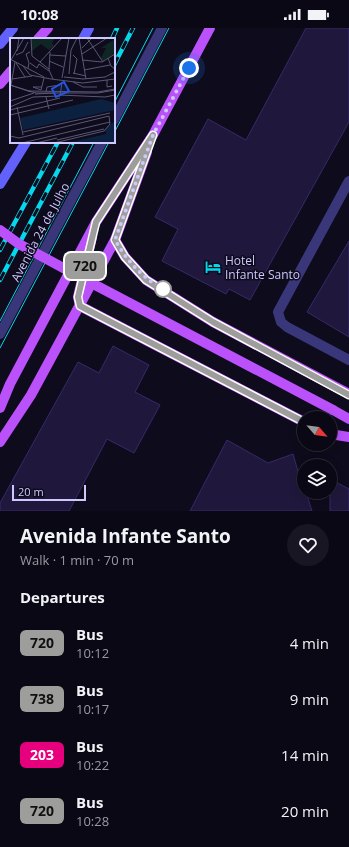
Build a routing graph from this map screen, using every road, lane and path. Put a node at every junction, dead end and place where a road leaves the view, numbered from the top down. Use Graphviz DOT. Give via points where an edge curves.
graph roads {
  1 [pos="14,28"];
  2 [pos="48,28"];
  3 [pos="89,28"];
  4 [pos="162,28"];
  5 [pos="210,28"];
  6 [pos="39,38"];
  7 [pos="84,38"];
  8 [pos="0,44"];
  9 [pos="10,72"];
  10 [pos="0,84"];
  11 [pos="115,118"];
  12 [pos="153,135"];
  13 [pos="25,143"];
  14 [pos="101,143"];
  15 [pos="349,181"];
  16 [pos="0,184"];
  17 [pos="96,222"];
  18 [pos="0,230"];
  19 [pos="115,240"];
  20 [pos="80,306"];
  21 [pos="0,334"];
  22 [pos="349,360"];
  23 [pos="349,394"];
  24 [pos="0,408"];
  25 [pos="297,418"];
  26 [pos="349,418"];
  27 [pos="337,435"];
  28 [pos="349,437"];
  29 [pos="0,442"];
  1 -- 8 [label="street"];
  2 -- 6 [label="main road"];
  3 -- 7 [label="street"];
  4 -- 11 [label="street"];
  5 -- 12 [label="main road"];
  9 -- 10 [label="main road"];
  12 -- 17 [label="main road"];
  12 -- 19 [label="main road"];
  13 -- 16 [label="street"];
  14 -- 21 [label="street, Avenida 24 de Julho"];
  15 -- 22 [label="street" via="280,304 278,312 280,322 287,327"];
  17 -- 20 [label="main road" via="78,297"];
  17 -- 24 [label="main road" via="10,384"];
  18 -- 26 [label="main road, bridge" via="19,244 80,278"];
  19 -- 20 [label="main road"];
  19 -- 23 [label="main road" via="125,257 146,280 213,322"];
  20 -- 25 [label="main road"];
  20 -- 29 [label="main road" via="32,395"];
  27 -- 28 [label="main road"];
}
